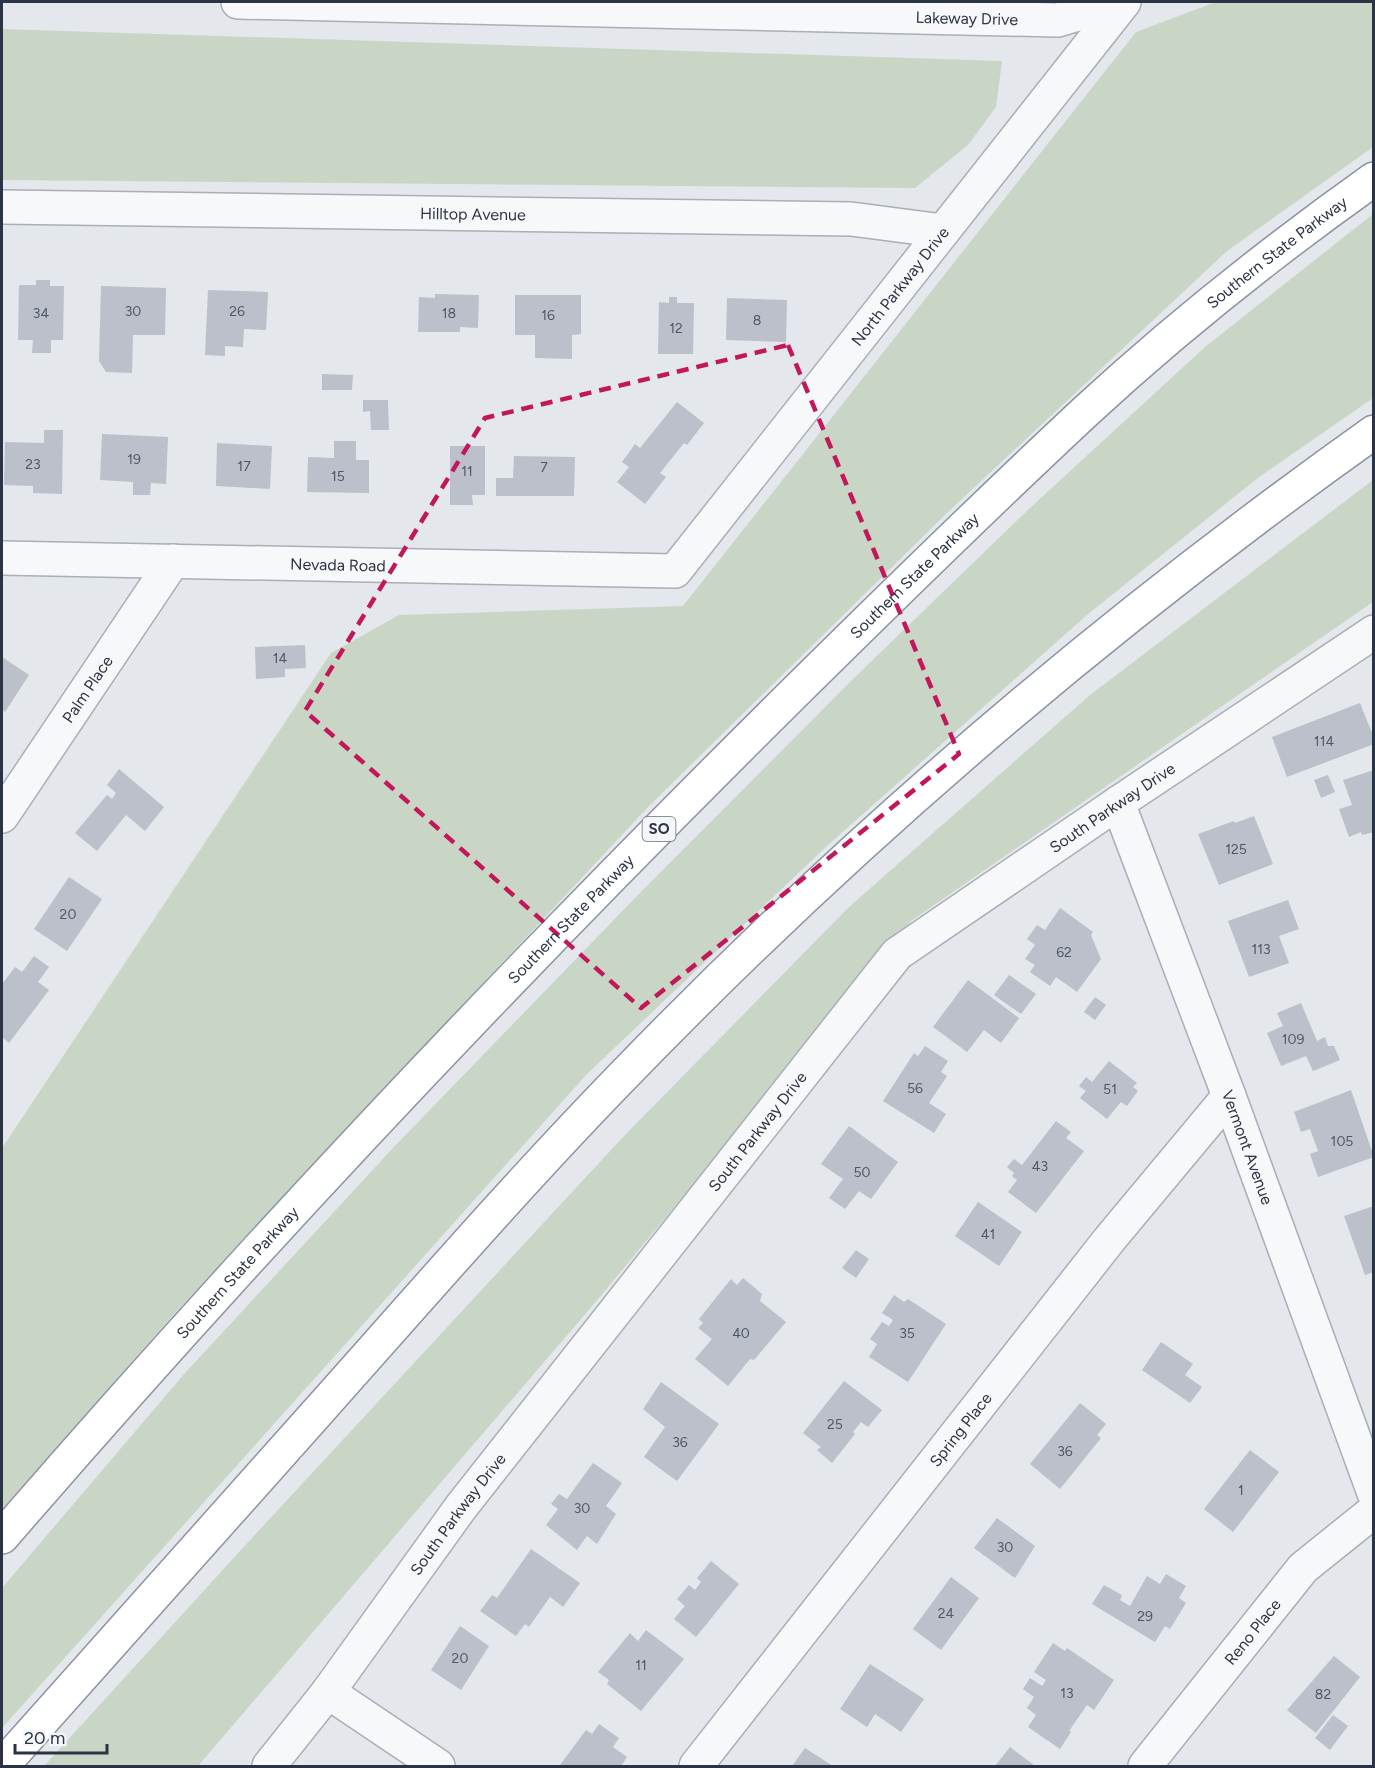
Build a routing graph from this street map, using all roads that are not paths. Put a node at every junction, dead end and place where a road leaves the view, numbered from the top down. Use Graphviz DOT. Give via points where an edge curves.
graph roads {
  1 [pos="238,2"];
  2 [pos="1117,2"];
  3 [pos="1124,2"];
  4 [pos="1374,179"];
  5 [pos="2,207"];
  6 [pos="943,231"];
  7 [pos="1374,432"];
  8 [pos="2,558"];
  9 [pos="173,561"];
  10 [pos="675,571"];
  11 [pos="1374,632"];
  12 [pos="1118,803"];
  13 [pos="2,816"];
  14 [pos="1229,1096"];
  15 [pos="1374,1493"];
  16 [pos="1374,1511"];
  17 [pos="2,1537"];
  18 [pos="328,1692"];
  19 [pos="2,1766"];
  20 [pos="269,1767"];
  21 [pos="438,1767"];
  22 [pos="696,1767"];
  23 [pos="1145,1767"];
  1 -- 2 [label="street, Lakeway Drive" via="1058,20"];
  3 -- 6 [label="street, North Parkway Drive"];
  4 -- 17 [label="highway, Southern State Parkway / SO" via="1222,295 1089,408 778,709 610,877 372,1126"];
  5 -- 6 [label="street, Hilltop Avenue" via="851,219"];
  6 -- 10 [label="street, North Parkway Drive"];
  7 -- 19 [label="highway" via="1186,571 1026,700 901,808 737,962 619,1079 505,1203"];
  8 -- 9 [label="street, Nevada Road"];
  9 -- 10 [label="street, Nevada Road"];
  9 -- 13 [label="street, Palm Place"];
  11 -- 12 [label="street, South Parkway Drive"];
  12 -- 14 [label="street, Vermont Avenue"];
  12 -- 18 [label="street, South Parkway Drive" via="897,954 461,1507"];
  14 -- 15 [label="street, Vermont Avenue"];
  14 -- 22 [label="street, Spring Place" via="1109,1240"];
  16 -- 23 [label="street, Reno Place" via="1303,1568"];
  18 -- 20 [label="street, South Parkway Drive"];
  18 -- 21 [label="street"];
}
